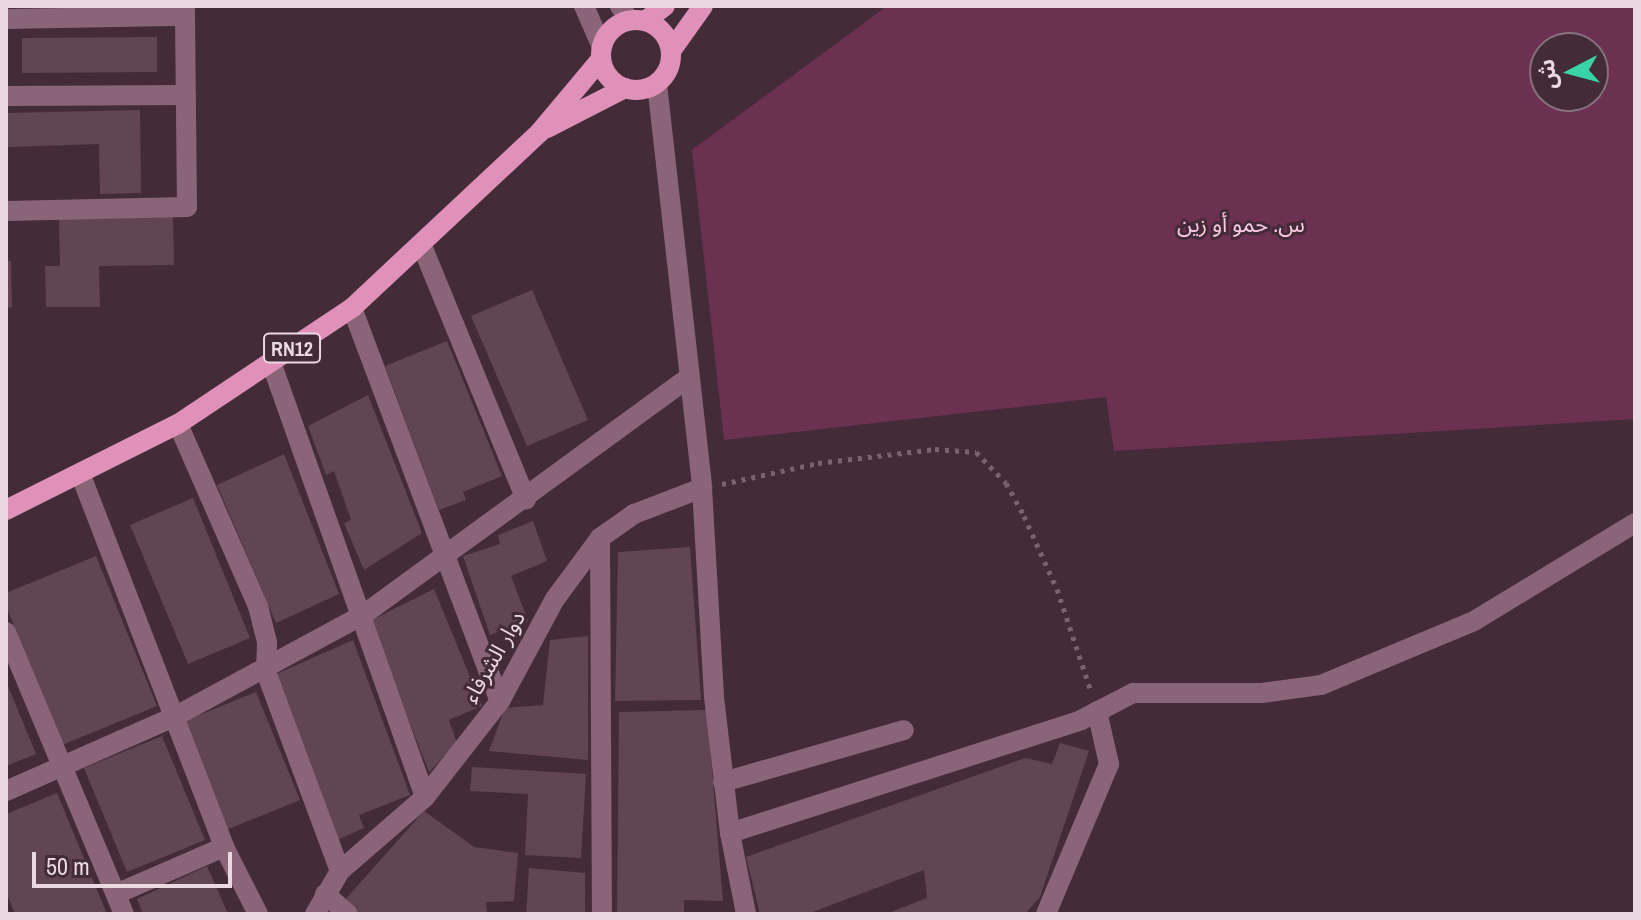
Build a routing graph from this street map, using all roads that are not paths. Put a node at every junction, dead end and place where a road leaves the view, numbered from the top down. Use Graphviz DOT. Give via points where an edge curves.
graph roads {
  1 [pos="584,6"];
  2 [pos="665,6"];
  3 [pos="703,6"];
  4 [pos="185,11"];
  5 [pos="631,16"];
  6 [pos="6,19"];
  7 [pos="671,51"];
  8 [pos="602,53"];
  9 [pos="657,84"];
  10 [pos="625,88"];
  11 [pos="186,95"];
  12 [pos="6,96"];
  13 [pos="540,132"];
  14 [pos="6,211"];
  15 [pos="422,246"];
  16 [pos="352,308"];
  17 [pos="271,362"];
  18 [pos="688,378"];
  19 [pos="178,424"];
  20 [pos="80,473"];
  21 [pos="702,488"];
  22 [pos="526,500"];
  23 [pos="6,510"];
  24 [pos="1635,523"];
  25 [pos="600,538"];
  26 [pos="446,557"];
  27 [pos="363,615"];
  28 [pos="6,632"];
  29 [pos="266,672"];
  30 [pos="500,701"];
  31 [pos="1097,711"];
  32 [pos="174,717"];
  33 [pos="904,730"];
  34 [pos="62,765"];
  35 [pos="723,782"];
  36 [pos="6,791"];
  37 [pos="425,797"];
  38 [pos="730,833"];
  39 [pos="224,847"];
  40 [pos="340,871"];
  41 [pos="116,894"];
  42 [pos="325,894"];
  43 [pos="124,914"];
  44 [pos="258,914"];
  45 [pos="315,914"];
  46 [pos="348,914"];
  47 [pos="602,914"];
  48 [pos="746,914"];
  49 [pos="1046,914"];
  1 -- 8 [label="street"];
  2 -- 5 [label="main road, RN12"];
  3 -- 7 [label="main road"];
  4 -- 6 [label="street"];
  4 -- 11 [label="street"];
  5 -- 7 [label="main road" via="667,37"];
  5 -- 8 [label="main road, RN12" via="607,35"];
  7 -- 9 [label="main road" via="666,74"];
  8 -- 10 [label="main road" via="605,72"];
  8 -- 13 [label="main road, RN12"];
  9 -- 10 [label="main road, RN12"];
  9 -- 18 [label="street"];
  10 -- 13 [label="main road, RN12"];
  11 -- 12 [label="street"];
  11 -- 14 [label="street" via="187,207"];
  13 -- 15 [label="main road, RN12"];
  15 -- 16 [label="main road, RN12"];
  15 -- 22 [label="street"];
  16 -- 17 [label="main road, RN12"];
  16 -- 26 [label="street"];
  17 -- 19 [label="main road, RN12"];
  17 -- 27 [label="street"];
  18 -- 21 [label="street"];
  18 -- 22 [label="street"];
  19 -- 20 [label="main road, RN12"];
  19 -- 29 [label="street" via="258,606 267,643"];
  20 -- 23 [label="main road, RN12"];
  20 -- 32 [label="street"];
  21 -- 25 [label="street, دوار الشرفاء" via="634,514"];
  21 -- 35 [label="street"];
  22 -- 26 [label="street"];
  24 -- 31 [label="street" via="1474,621 1321,685 1262,693 1133,693"];
  25 -- 30 [label="street, دوار الشرفاء" via="555,599"];
  25 -- 47 [label="street"];
  26 -- 27 [label="street"];
  26 -- 30 [label="street"];
  27 -- 29 [label="street"];
  27 -- 37 [label="street"];
  28 -- 34 [label="street"];
  29 -- 32 [label="street"];
  29 -- 40 [label="street"];
  30 -- 37 [label="street, دوار الشرفاء"];
  31 -- 38 [label="street" via="935,770"];
  31 -- 49 [label="street" via="1109,764"];
  32 -- 34 [label="street"];
  32 -- 39 [label="street"];
  33 -- 35 [label="street"];
  34 -- 36 [label="street"];
  34 -- 41 [label="street"];
  35 -- 38 [label="street"];
  37 -- 40 [label="street, دوار الشرفاء"];
  38 -- 48 [label="street"];
  39 -- 41 [label="street"];
  39 -- 44 [label="street"];
  40 -- 42 [label="street, دوار الشرفاء"];
  41 -- 43 [label="street"];
  42 -- 45 [label="street, دوار الشرفاء"];
  42 -- 46 [label="street"];
}
